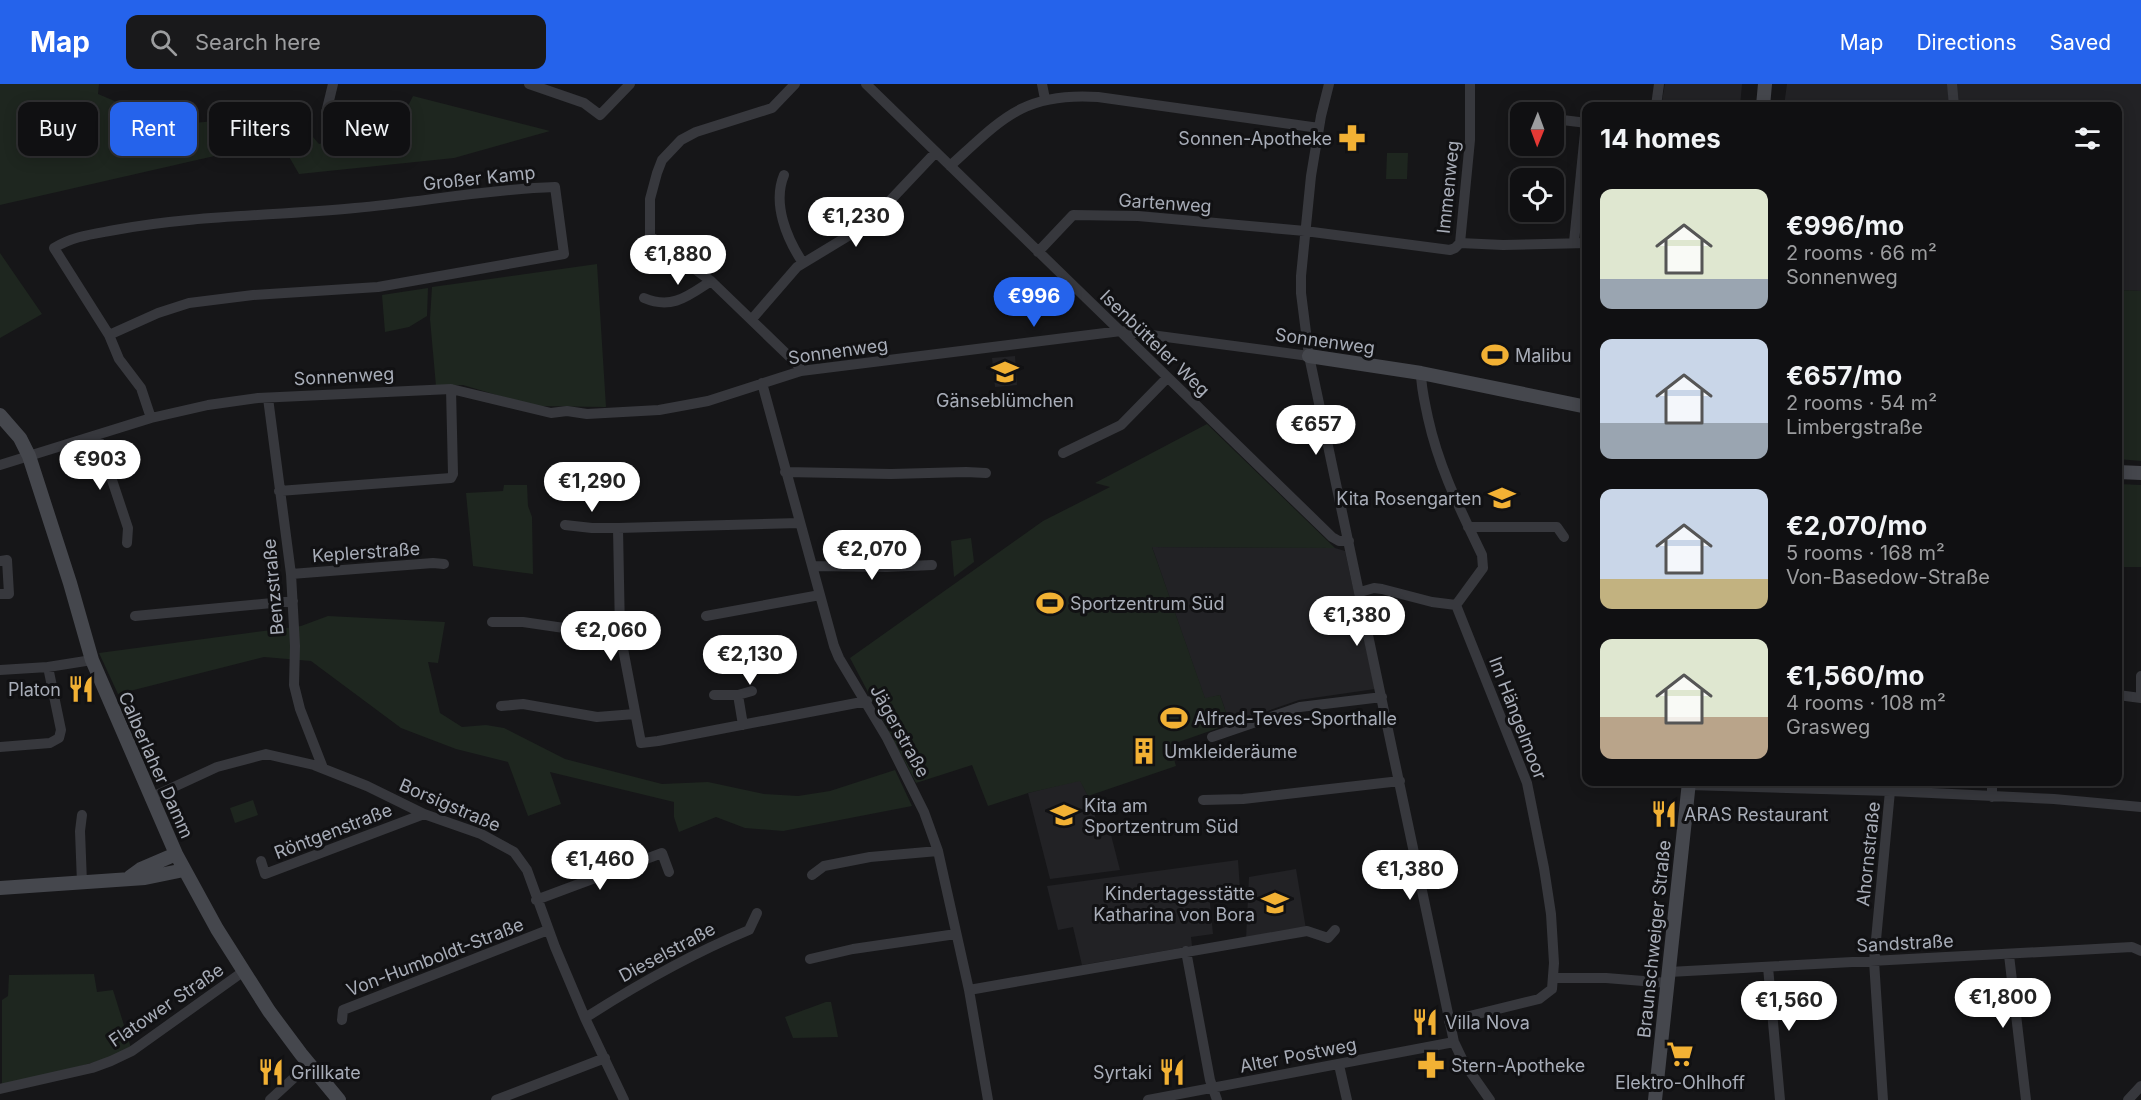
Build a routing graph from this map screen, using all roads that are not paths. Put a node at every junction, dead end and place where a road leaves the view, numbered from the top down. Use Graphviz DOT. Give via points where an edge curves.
graph roads {
  1 [pos="333,84"];
  2 [pos="529,84"];
  3 [pos="630,84"];
  4 [pos="795,84"];
  5 [pos="866,84"];
  6 [pos="1042,84"];
  7 [pos="1329,84"];
  8 [pos="1470,84"];
  9 [pos="1659,84"];
  10 [pos="1765,84"];
  11 [pos="1952,84"];
  12 [pos="1045,99"];
  13 [pos="328,102"];
  14 [pos="1657,102"];
  15 [pos="1763,102"];
  16 [pos="1954,102"];
  17 [pos="1564,120"];
  18 [pos="1582,122"];
  19 [pos="1319,128"];
  20 [pos="936,152"];
  21 [pos="951,166"];
  22 [pos="1582,169"];
  23 [pos="784,175"];
  24 [pos="1305,231"];
  25 [pos="1574,242"];
  26 [pos="1460,243"];
  27 [pos="1582,243"];
  28 [pos="1038,252"];
  29 [pos="803,263"];
  30 [pos="711,281"];
  31 [pos="644,298"];
  32 [pos="752,319"];
  33 [pos="1121,331"];
  34 [pos="109,336"];
  35 [pos="1309,356"];
  36 [pos="801,371"];
  37 [pos="1421,372"];
  38 [pos="1167,378"];
  39 [pos="762,383"];
  40 [pos="451,389"];
  41 [pos="268,398"];
  42 [pos="1582,406"];
  43 [pos="0,415"];
  44 [pos="152,418"];
  45 [pos="97,435"];
  46 [pos="1063,453"];
  47 [pos="29,456"];
  48 [pos="0,465"];
  49 [pos="785,472"];
  50 [pos="2122,472"];
  51 [pos="986,473"];
  52 [pos="2141,473"];
  53 [pos="279,491"];
  54 [pos="799,523"];
  55 [pos="565,525"];
  56 [pos="1468,526"];
  57 [pos="618,528"];
  58 [pos="1564,537"];
  59 [pos="1349,541"];
  60 [pos="128,543"];
  61 [pos="0,561"];
  62 [pos="444,564"];
  63 [pos="932,565"];
  64 [pos="813,566"];
  65 [pos="291,574"];
  66 [pos="1360,592"];
  67 [pos="0,594"];
  68 [pos="820,595"];
  69 [pos="293,602"];
  70 [pos="1456,605"];
  71 [pos="135,616"];
  72 [pos="706,616"];
  73 [pos="492,622"];
  74 [pos="620,633"];
  75 [pos="92,660"];
  76 [pos="48,667"];
  77 [pos="0,670"];
  78 [pos="2141,676"];
  79 [pos="752,691"];
  80 [pos="738,694"];
  81 [pos="714,695"];
  82 [pos="2122,696"];
  83 [pos="1382,697"];
  84 [pos="2141,698"];
  85 [pos="867,702"];
  86 [pos="501,706"];
  87 [pos="635,714"];
  88 [pos="742,725"];
  89 [pos="1212,737"];
  90 [pos="0,747"];
  91 [pos="322,768"];
  92 [pos="1400,781"];
  93 [pos="1689,786"];
  94 [pos="1876,786"];
  95 [pos="1992,786"];
  96 [pos="1890,791"];
  97 [pos="1992,797"];
  98 [pos="150,798"];
  99 [pos="1203,800"];
  100 [pos="2141,807"];
  101 [pos="424,814"];
  102 [pos="82,815"];
  103 [pos="938,851"];
  104 [pos="176,854"];
  105 [pos="261,861"];
  106 [pos="184,870"];
  107 [pos="669,872"];
  108 [pos="812,874"];
  109 [pos="128,878"];
  110 [pos="82,883"];
  111 [pos="0,888"];
  112 [pos="536,900"];
  113 [pos="757,913"];
  114 [pos="548,930"];
  115 [pos="1335,930"];
  116 [pos="956,934"];
  117 [pos="1186,951"];
  118 [pos="2141,951"];
  119 [pos="2009,955"];
  120 [pos="810,959"];
  121 [pos="1874,960"];
  122 [pos="1768,967"];
  123 [pos="244,971"];
  124 [pos="1554,978"];
  125 [pos="1665,979"];
  126 [pos="969,990"];
  127 [pos="585,1018"];
  128 [pos="342,1020"];
  129 [pos="1449,1021"];
  130 [pos="1454,1042"];
  131 [pos="605,1058"];
  132 [pos="309,1064"];
  133 [pos="1339,1065"];
  134 [pos="2141,1086"];
  135 [pos="1214,1088"];
  136 [pos="0,1089"];
  137 [pos="270,1100"];
  138 [pos="339,1100"];
  139 [pos="496,1100"];
  140 [pos="624,1100"];
  141 [pos="988,1100"];
  142 [pos="1148,1100"];
  143 [pos="1217,1100"];
  144 [pos="1347,1100"];
  145 [pos="1490,1100"];
  146 [pos="1655,1100"];
  147 [pos="1780,1100"];
  148 [pos="1883,1100"];
  149 [pos="2026,1100"];
  150 [pos="2128,1100"];
  1 -- 13 [label="street"];
  2 -- 3 [label="street" via="584,103 600,115"];
  4 -- 30 [label="street" via="772,108 696,132 681,140 662,160 650,199 650,236"];
  5 -- 20 [label="street, Isenbütteler Weg"];
  6 -- 12 [label="street"];
  7 -- 19 [label="street"];
  8 -- 26 [label="street, Immenweg" via="1470,140"];
  9 -- 14 [label="street"];
  10 -- 15 [label="street"];
  11 -- 16 [label="street"];
  12 -- 19 [label="street" via="1098,97"];
  12 -- 21 [label="street" via="1010,114"];
  17 -- 18 [label="street"];
  19 -- 24 [label="street"];
  20 -- 21 [label="street, Isenbütteler Weg"];
  20 -- 29 [label="street" via="863,227"];
  21 -- 28 [label="street, Isenbütteler Weg"];
  22 -- 25 [label="street"];
  23 -- 29 [label="street" via="779,195 781,213 793,248"];
  24 -- 26 [label="street, Immenweg" via="1450,250"];
  24 -- 28 [label="street, Gartenweg" via="1138,216 1073,215"];
  24 -- 35 [label="street" via="1301,293"];
  25 -- 26 [label="street"];
  25 -- 27 [label="street"];
  28 -- 33 [label="street, Isenbütteler Weg"];
  29 -- 32 [label="street"];
  30 -- 31 [label="street" via="682,301 656,303"];
  30 -- 32 [label="street"];
  32 -- 36 [label="street"];
  33 -- 35 [label="street, Sonnenweg"];
  33 -- 36 [label="street, Sonnenweg"];
  33 -- 38 [label="street, Isenbütteler Weg"];
  34 -- 34 [label="street, Großer Kamp" via="189,303 378,287 564,254 555,188 512,188 303,213 151,223 67,239 54,248"];
  34 -- 44 [label="street, Großer Kamp" via="119,359 141,388"];
  35 -- 37 [label="street, Sonnenweg"];
  35 -- 59 [label="street"];
  36 -- 39 [label="street, Sonnenweg"];
  37 -- 42 [label="street, Sonnenweg"];
  37 -- 56 [label="street" via="1435,450"];
  38 -- 46 [label="street" via="1121,425"];
  38 -- 59 [label="street, Isenbütteler Weg" via="1332,537"];
  39 -- 40 [label="street, Sonnenweg" via="708,401 659,410 587,414 550,413"];
  39 -- 49 [label="street, Jägerstraße"];
  40 -- 41 [label="street, Sonnenweg"];
  40 -- 53 [label="street" via="451,478"];
  41 -- 44 [label="street, Sonnenweg" via="208,405"];
  41 -- 53 [label="street, Benzstraße"];
  43 -- 47 [label="street, Calberlaher Damm" via="20,438"];
  44 -- 45 [label="street, Sonnenweg"];
  45 -- 47 [label="street, Sonnenweg"];
  45 -- 60 [label="street" via="128,528"];
  47 -- 48 [label="street, Sonnenweg"];
  47 -- 75 [label="street, Calberlaher Damm"];
  49 -- 51 [label="street"];
  49 -- 54 [label="street, Jägerstraße"];
  50 -- 52 [label="street"];
  53 -- 65 [label="street, Benzstraße"];
  54 -- 57 [label="street"];
  54 -- 64 [label="street, Jägerstraße"];
  55 -- 57 [label="street"];
  56 -- 58 [label="street" via="1557,527"];
  56 -- 70 [label="street" via="1482,555 1483,568"];
  57 -- 74 [label="street"];
  59 -- 66 [label="street"];
  61 -- 67 [label="street" via="7,560 9,594"];
  62 -- 65 [label="street, Keplerstraße"];
  63 -- 64 [label="street"];
  64 -- 68 [label="street, Jägerstraße"];
  65 -- 69 [label="street, Benzstraße"];
  66 -- 70 [label="street" via="1382,589"];
  66 -- 83 [label="street"];
  68 -- 72 [label="street"];
  68 -- 85 [label="street, Jägerstraße" via="839,658"];
  69 -- 71 [label="street"];
  69 -- 91 [label="street, Benzstraße" via="294,685"];
  70 -- 124 [label="street, Im Hängelmoor" via="1527,783 1551,914"];
  73 -- 74 [label="street"];
  74 -- 87 [label="street"];
  75 -- 76 [label="street"];
  75 -- 98 [label="street, Calberlaher Damm"];
  76 -- 77 [label="street"];
  76 -- 90 [label="street" via="62,730 59,738"];
  78 -- 84 [label="street"];
  79 -- 80 [label="street"];
  80 -- 81 [label="street"];
  80 -- 88 [label="street"];
  82 -- 84 [label="street"];
  83 -- 89 [label="street" via="1300,707"];
  83 -- 92 [label="street"];
  85 -- 88 [label="street"];
  85 -- 103 [label="street, Jägerstraße" via="916,796"];
  86 -- 87 [label="street" via="523,704 597,717"];
  87 -- 88 [label="street" via="640,743"];
  91 -- 98 [label="street, Borsigstraße" via="266,754 217,767"];
  91 -- 101 [label="street, Borsigstraße"];
  92 -- 99 [label="street"];
  92 -- 129 [label="street"];
  93 -- 125 [label="street, Braunschweiger Straße"];
  94 -- 96 [label="street"];
  95 -- 97 [label="street"];
  96 -- 97 [label="street"];
  96 -- 121 [label="street, Ahornstraße"];
  97 -- 100 [label="street"];
  98 -- 104 [label="street, Calberlaher Damm"];
  101 -- 105 [label="street, Röntgenstraße" via="265,874"];
  101 -- 112 [label="street, Borsigstraße" via="481,834 514,852 527,870"];
  102 -- 110 [label="street"];
  103 -- 108 [label="street" via="870,857 824,866"];
  103 -- 116 [label="street, Jägerstraße"];
  104 -- 106 [label="street, Calberlaher Damm"];
  104 -- 109 [label="street"];
  106 -- 109 [label="street"];
  106 -- 123 [label="street, Calberlaher Damm"];
  107 -- 112 [label="street" via="662,853"];
  109 -- 110 [label="street"];
  110 -- 111 [label="street"];
  112 -- 114 [label="street, Borsigstraße"];
  113 -- 127 [label="street, Dieselstraße" via="749,930 671,966"];
  114 -- 127 [label="street, Borsigstraße"];
  114 -- 128 [label="street, Von-Humboldt-Straße" via="343,1010"];
  115 -- 117 [label="street" via="1328,938 1307,931"];
  116 -- 120 [label="street"];
  116 -- 126 [label="street, Jägerstraße"];
  117 -- 126 [label="street"];
  117 -- 135 [label="street"];
  118 -- 119 [label="street, Sandstraße" via="2132,947"];
  119 -- 121 [label="street, Sandstraße"];
  119 -- 149 [label="street"];
  121 -- 122 [label="street, Sandstraße"];
  121 -- 148 [label="street, Ahornstraße"];
  122 -- 125 [label="street, Sandstraße"];
  122 -- 147 [label="street"];
  123 -- 132 [label="street, Calberlaher Damm"];
  123 -- 136 [label="street, Flatower Straße" via="132,1051 92,1068"];
  124 -- 125 [label="street"];
  124 -- 129 [label="street" via="1552,988 1539,999"];
  125 -- 146 [label="street, Braunschweiger Straße"];
  126 -- 141 [label="street, Jägerstraße"];
  127 -- 131 [label="street, Borsigstraße"];
  129 -- 130 [label="street"];
  130 -- 133 [label="street, Alter Postweg"];
  130 -- 145 [label="street"];
  131 -- 139 [label="street"];
  131 -- 140 [label="street, Borsigstraße"];
  132 -- 137 [label="street"];
  132 -- 138 [label="street, Calberlaher Damm"];
  133 -- 135 [label="street, Alter Postweg"];
  133 -- 144 [label="street"];
  134 -- 150 [label="street"];
  135 -- 142 [label="street, Alter Postweg"];
  135 -- 143 [label="street"];
}
